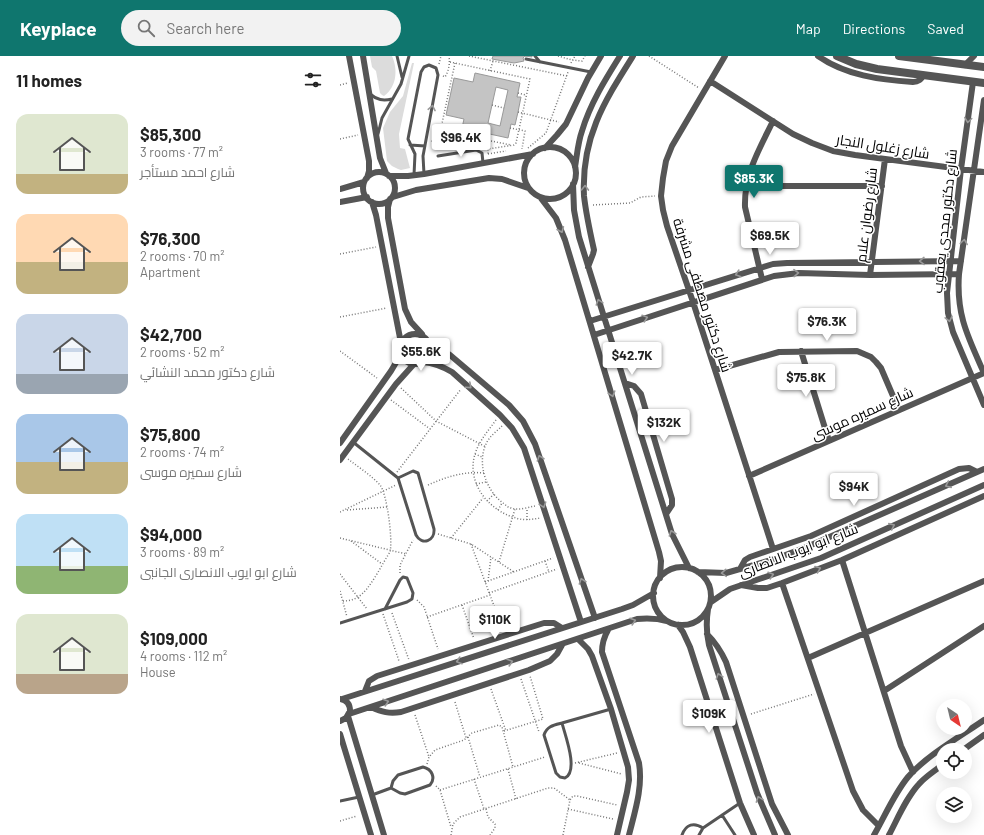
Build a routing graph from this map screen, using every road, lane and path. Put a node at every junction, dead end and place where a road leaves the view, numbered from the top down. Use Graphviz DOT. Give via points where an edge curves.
graph roads {
  1 [pos="349,56"];
  2 [pos="363,56"];
  3 [pos="398,56"];
  4 [pos="409,56"];
  5 [pos="441,56"];
  6 [pos="449,56"];
  7 [pos="469,56"];
  8 [pos="535,56"];
  9 [pos="558,56"];
  10 [pos="575,56"];
  11 [pos="585,56"];
  12 [pos="601,56"];
  13 [pos="620,56"];
  14 [pos="633,56"];
  15 [pos="649,56"];
  16 [pos="725,56"];
  17 [pos="818,56"];
  18 [pos="837,56"];
  19 [pos="899,56"];
  20 [pos="974,56"];
  21 [pos="918,57"];
  22 [pos="526,59"];
  23 [pos="572,60"];
  24 [pos="493,61"];
  25 [pos="450,62"];
  26 [pos="540,62"];
  27 [pos="455,63"];
  28 [pos="965,65"];
  29 [pos="984,67"];
  30 [pos="436,68"];
  31 [pos="569,68"];
  32 [pos="490,70"];
  33 [pos="591,72"];
  34 [pos="438,75"];
  35 [pos="924,75"];
  36 [pos="567,76"];
  37 [pos="402,78"];
  38 [pos="710,81"];
  39 [pos="973,82"];
  40 [pos="984,83"];
  41 [pos="704,91"];
  42 [pos="518,93"];
  43 [pos="370,94"];
  44 [pos="526,95"];
  45 [pos="392,100"];
  46 [pos="984,100"];
  47 [pos="492,105"];
  48 [pos="504,108"];
  49 [pos="518,112"];
  50 [pos="522,112"];
  51 [pos="552,119"];
  52 [pos="773,121"];
  53 [pos="566,124"];
  54 [pos="510,128"];
  55 [pos="519,130"];
  56 [pos="441,131"];
  57 [pos="363,134"];
  58 [pos="377,138"];
  59 [pos="340,139"];
  60 [pos="426,140"];
  61 [pos="410,145"];
  62 [pos="514,145"];
  63 [pos="425,146"];
  64 [pos="545,148"];
  65 [pos="508,151"];
  66 [pos="488,154"];
  67 [pos="533,154"];
  68 [pos="438,156"];
  69 [pos="885,159"];
  70 [pos="486,163"];
  71 [pos="575,169"];
  72 [pos="961,169"];
  73 [pos="974,171"];
  74 [pos="984,172"];
  75 [pos="388,174"];
  76 [pos="424,174"];
  77 [pos="414,175"];
  78 [pos="366,180"];
  79 [pos="573,184"];
  80 [pos="746,186"];
  81 [pos="882,186"];
  82 [pos="528,188"];
  83 [pos="340,189"];
  84 [pos="661,196"];
  85 [pos="540,197"];
  86 [pos="391,198"];
  87 [pos="369,200"];
  88 [pos="340,202"];
  89 [pos="585,206"];
  90 [pos="382,246"];
  91 [pos="340,254"];
  92 [pos="950,261"];
  93 [pos="961,261"];
  94 [pos="872,262"];
  95 [pos="588,267"];
  96 [pos="759,268"];
  97 [pos="949,274"];
  98 [pos="959,274"];
  99 [pos="870,275"];
  100 [pos="762,279"];
  101 [pos="689,289"];
  102 [pos="693,302"];
  103 [pos="393,306"];
  104 [pos="340,317"];
  105 [pos="604,317"];
  106 [pos="590,321"];
  107 [pos="608,330"];
  108 [pos="422,334"];
  109 [pos="594,334"];
  110 [pos="429,341"];
  111 [pos="401,343"];
  112 [pos="340,351"];
  113 [pos="801,351"];
  114 [pos="401,354"];
  115 [pos="423,362"];
  116 [pos="414,364"];
  117 [pos="715,370"];
  118 [pos="984,373"];
  119 [pos="972,378"];
  120 [pos="383,383"];
  121 [pos="465,383"];
  122 [pos="625,383"];
  123 [pos="396,384"];
  124 [pos="387,397"];
  125 [pos="984,405"];
  126 [pos="899,410"];
  127 [pos="500,415"];
  128 [pos="436,421"];
  129 [pos="506,421"];
  130 [pos="430,429"];
  131 [pos="829,441"];
  132 [pos="340,442"];
  133 [pos="353,442"];
  134 [pos="479,443"];
  135 [pos="486,447"];
  136 [pos="475,454"];
  137 [pos="342,457"];
  138 [pos="483,457"];
  139 [pos="984,469"];
  140 [pos="474,472"];
  141 [pos="977,472"];
  142 [pos="484,473"];
  143 [pos="395,475"];
  144 [pos="749,476"];
  145 [pos="398,478"];
  146 [pos="487,482"];
  147 [pos="400,483"];
  148 [pos="476,484"];
  149 [pos="984,485"];
  150 [pos="422,488"];
  151 [pos="383,491"];
  152 [pos="494,494"];
  153 [pos="984,496"];
  154 [pos="484,498"];
  155 [pos="487,501"];
  156 [pos="502,503"];
  157 [pos="542,504"];
  158 [pos="386,507"];
  159 [pos="527,508"];
  160 [pos="515,509"];
  161 [pos="345,510"];
  162 [pos="498,510"];
  163 [pos="340,512"];
  164 [pos="666,514"];
  165 [pos="512,517"];
  166 [pos="547,517"];
  167 [pos="527,520"];
  168 [pos="434,532"];
  169 [pos="416,535"];
  170 [pos="340,538"];
  171 [pos="451,538"];
  172 [pos="349,540"];
  173 [pos="471,544"];
  174 [pos="773,549"];
  175 [pos="391,550"];
  176 [pos="406,554"];
  177 [pos="560,556"];
  178 [pos="491,557"];
  179 [pos="842,560"];
  180 [pos="545,561"];
  181 [pos="499,562"];
  182 [pos="383,564"];
  183 [pos="563,567"];
  184 [pos="689,568"];
  185 [pos="740,570"];
  186 [pos="514,572"];
  187 [pos="549,572"];
  188 [pos="698,572"];
  189 [pos="340,574"];
  190 [pos="401,578"];
  191 [pos="660,578"];
  192 [pos="488,581"];
  193 [pos="984,581"];
  194 [pos="485,582"];
  195 [pos="782,583"];
  196 [pos="741,585"];
  197 [pos="340,591"];
  198 [pos="489,593"];
  199 [pos="654,593"];
  200 [pos="490,595"];
  201 [pos="413,596"];
  202 [pos="358,597"];
  203 [pos="343,601"];
  204 [pos="711,602"];
  205 [pos="462,605"];
  206 [pos="390,608"];
  207 [pos="708,609"];
  208 [pos="383,610"];
  209 [pos="371,613"];
  210 [pos="427,617"];
  211 [pos="595,618"];
  212 [pos="348,621"];
  213 [pos="667,621"];
  214 [pos="581,622"];
  215 [pos="340,623"];
  216 [pos="678,625"];
  217 [pos="984,626"];
  218 [pos="562,628"];
  219 [pos="608,630"];
  220 [pos="706,633"];
  221 [pos="865,633"];
  222 [pos="505,636"];
  223 [pos="578,639"];
  224 [pos="476,645"];
  225 [pos="562,645"];
  226 [pos="440,656"];
  227 [pos="808,658"];
  228 [pos="411,665"];
  229 [pos="402,668"];
  230 [pos="529,670"];
  231 [pos="519,674"];
  232 [pos="489,683"];
  233 [pos="365,691"];
  234 [pos="884,691"];
  235 [pos="819,692"];
  236 [pos="452,695"];
  237 [pos="341,698"];
  238 [pos="371,707"];
  239 [pos="413,708"];
  240 [pos="611,709"];
  241 [pos="349,715"];
  242 [pos="744,717"];
  243 [pos="984,720"];
  244 [pos="340,721"];
  245 [pos="536,722"];
  246 [pos="562,723"];
  247 [pos="505,731"];
  248 [pos="340,734"];
  249 [pos="544,735"];
  250 [pos="984,736"];
  251 [pos="467,738"];
  252 [pos="972,744"];
  253 [pos="624,752"];
  254 [pos="551,755"];
  255 [pos="429,757"];
  256 [pos="577,762"];
  257 [pos="571,764"];
  258 [pos="513,767"];
  259 [pos="426,768"];
  260 [pos="508,769"];
  261 [pos="936,769"];
  262 [pos="913,772"];
  263 [pos="629,775"];
  264 [pos="480,778"];
  265 [pos="474,780"];
  266 [pos="432,783"];
  267 [pos="391,788"];
  268 [pos="440,790"];
  269 [pos="372,795"];
  270 [pos="359,797"];
  271 [pos="516,799"];
  272 [pos="570,800"];
  273 [pos="340,801"];
  274 [pos="740,803"];
  275 [pos="624,806"];
  276 [pos="485,809"];
  277 [pos="568,809"];
  278 [pos="722,815"];
  279 [pos="620,821"];
  280 [pos="879,826"];
  281 [pos="703,828"];
  282 [pos="452,829"];
  283 [pos="371,835"];
  284 [pos="384,835"];
  285 [pos="451,835"];
  286 [pos="490,835"];
  287 [pos="563,835"];
  288 [pos="617,835"];
  289 [pos="630,835"];
  290 [pos="682,835"];
  291 [pos="699,835"];
  292 [pos="735,835"];
  293 [pos="754,835"];
  294 [pos="775,835"];
  295 [pos="788,835"];
  296 [pos="874,835"];
  297 [pos="889,835"];
  1 -- 57 [label="street"];
  2 -- 43 [label="street"];
  3 -- 37 [label="lane"];
  4 -- 37 [label="lane"];
  5 -- 30 [label="path"];
  6 -- 25 [label="path"];
  7 -- 24 [label="path"];
  8 -- 26 [label="lane"];
  9 -- 23 [label="path"];
  10 -- 23 [label="path"];
  11 -- 23 [label="path" via="582,61"];
  12 -- 33 [label="street"];
  13 -- 71 [label="street" via="587,115"];
  89 -- 14 [label="street, one-way" via="586,161 592,133 603,106"];
  15 -- 41 [label="path"];
  16 -- 38 [label="street, شارع دكتور مصطفى مشرفة"];
  17 -- 35 [label="street" via="841,68 866,76 917,82"];
  18 -- 35 [label="street" via="866,67"];
  19 -- 21 [label="street"];
  20 -- 28 [label="street"];
  21 -- 28 [label="street"];
  22 -- 26 [label="lane"];
  23 -- 31 [label="path"];
  24 -- 32 [label="path"];
  24 -- 36 [label="path"];
  25 -- 27 [label="path"];
  25 -- 34 [label="path" via="445,77"];
  26 -- 31 [label="lane"];
  27 -- 32 [label="path"];
  27 -- 56 [label="path"];
  28 -- 29 [label="street"];
  30 -- 34 [label="lane"];
  30 -- 61 [label="lane" via="429,65 421,72 408,139"];
  31 -- 33 [label="lane"];
  31 -- 36 [label="path"];
  32 -- 44 [label="path" via="530,79"];
  33 -- 53 [label="street"];
  60 -- 34 [label="lane, one-way"];
  35 -- 39 [label="street"];
  36 -- 51 [label="path"];
  37 -- 45 [label="lane"];
  38 -- 41 [label="street, شارع دكتور مصطفى مشرفة"];
  38 -- 52 [label="street, شارع زغلول النجار"];
  39 -- 40 [label="street"];
  39 -- 72 [label="street, شارع دكتور مجدى يعقوب, one-way"];
  41 -- 84 [label="street, شارع دكتور مصطفى مشرفة" via="672,146 662,178"];
  42 -- 44 [label="path"];
  43 -- 45 [label="lane" via="378,99"];
  43 -- 58 [label="street"];
  44 -- 50 [label="path"];
  45 -- 58 [label="lane" via="382,118"];
  46 -- 73 [label="street, شارع دكتور مجدى يعقوب"];
  47 -- 48 [label="path"];
  49 -- 50 [label="path"];
  50 -- 51 [label="path"];
  50 -- 55 [label="path"];
  51 -- 53 [label="path"];
  51 -- 55 [label="path" via="546,133 528,148 522,149 525,130"];
  52 -- 69 [label="street, شارع زغلول النجار" via="812,144 833,151"];
  52 -- 80 [label="street" via="750,167"];
  53 -- 64 [label="street"];
  54 -- 55 [label="path"];
  55 -- 62 [label="path"];
  56 -- 60 [label="path" via="438,142"];
  56 -- 62 [label="path"];
  57 -- 59 [label="path"];
  57 -- 78 [label="street" via="369,166"];
  58 -- 75 [label="street" via="380,158"];
  60 -- 63 [label="lane"];
  61 -- 63 [label="lane"];
  61 -- 77 [label="lane" via="415,154"];
  62 -- 66 [label="path" via="488,149"];
  63 -- 76 [label="lane" via="422,160"];
  64 -- 67 [label="street"];
  64 -- 71 [label="street" via="562,151 570,158"];
  65 -- 66 [label="path"];
  66 -- 70 [label="path"];
  67 -- 70 [label="street"];
  67 -- 82 [label="street" via="525,166 524,174"];
  68 -- 70 [label="lane" via="476,150 482,153"];
  69 -- 72 [label="street, شارع زغلول النجار"];
  69 -- 81 [label="street, شارع رضوان علام"];
  70 -- 76 [label="street"];
  71 -- 79 [label="street"];
  72 -- 73 [label="street, شارع زغلول النجار"];
  72 -- 92 [label="street, شارع دكتور مجدى يعقوب"];
  73 -- 74 [label="street, شارع زغلول النجار"];
  93 -- 73 [label="street, شارع دكتور مجدى يعقوب, one-way"];
  75 -- 77 [label="street"];
  75 -- 78 [label="street" via="376,172"];
  75 -- 86 [label="street" via="395,185"];
  76 -- 77 [label="street"];
  78 -- 83 [label="street"];
  78 -- 87 [label="street" via="363,188"];
  79 -- 85 [label="street" via="560,197"];
  79 -- 95 [label="street" via="576,223"];
  80 -- 81 [label="street"];
  80 -- 96 [label="street" via="745,207"];
  81 -- 94 [label="street, شارع رضوان علام"];
  82 -- 85 [label="street"];
  82 -- 86 [label="street" via="502,179 489,178 426,188"];
  84 -- 89 [label="path" via="641,197 630,203"];
  84 -- 101 [label="street, شارع دكتور مصطفى مشرفة" via="667,226"];
  85 -- 106 [label="street, one-way" via="561,230"];
  86 -- 87 [label="street" via="380,203"];
  86 -- 108 [label="street" via="388,218 405,309"];
  87 -- 88 [label="street"];
  87 -- 90 [label="street" via="376,215"];
  89 -- 95 [label="street" via="594,250"];
  90 -- 91 [label="path"];
  90 -- 103 [label="street"];
  92 -- 93 [label="street"];
  92 -- 94 [label="street, one-way"];
  92 -- 97 [label="street, شارع دكتور مجدى يعقوب"];
  93 -- 98 [label="street, شارع دكتور مجدى يعقوب"];
  94 -- 96 [label="street" via="787,263"];
  94 -- 99 [label="street, شارع رضوان علام"];
  105 -- 95 [label="street, one-way"];
  96 -- 100 [label="street"];
  96 -- 101 [label="street, one-way"];
  97 -- 98 [label="street"];
  97 -- 99 [label="street"];
  97 -- 119 [label="street, شارع دكتور مجدى يعقوب, one-way" via="947,293 950,322"];
  98 -- 118 [label="street, شارع دكتور مجدى يعقوب" via="958,292 964,327"];
  100 -- 99 [label="street, one-way" via="787,274"];
  100 -- 102 [label="street"];
  101 -- 102 [label="street, شارع دكتور مصطفى مشرفة"];
  101 -- 105 [label="street"];
  107 -- 102 [label="street, one-way"];
  102 -- 117 [label="street, شارع دكتور مصطفى مشرفة"];
  103 -- 104 [label="path"];
  103 -- 111 [label="street"];
  105 -- 106 [label="street"];
  105 -- 107 [label="street"];
  106 -- 109 [label="street"];
  107 -- 109 [label="street"];
  107 -- 122 [label="street"];
  108 -- 110 [label="street"];
  108 -- 111 [label="street" via="407,336"];
  109 -- 191 [label="street, one-way" via="659,552"];
  110 -- 115 [label="street" via="431,350"];
  211 -- 110 [label="street, one-way" via="528,430 509,405 450,355"];
  111 -- 114 [label="street"];
  112 -- 120 [label="path"];
  113 -- 117 [label="street" via="779,352"];
  113 -- 126 [label="street" via="857,351 871,357 881,368"];
  113 -- 131 [label="street"];
  114 -- 116 [label="street" via="406,361"];
  114 -- 120 [label="street"];
  115 -- 116 [label="street"];
  115 -- 121 [label="street" via="443,366"];
  116 -- 123 [label="street"];
  117 -- 144 [label="street, شارع دكتور مصطفى مشرفة"];
  118 -- 119 [label="street, شارع سميره موسى"];
  119 -- 125 [label="street, شارع دكتور مجدى يعقوب"];
  119 -- 126 [label="street, شارع سميره موسى"];
  120 -- 132 [label="street"];
  121 -- 127 [label="street, one-way"];
  121 -- 128 [label="path"];
  122 -- 164 [label="street"];
  122 -- 164 [label="street" via="634,386 641,394 672,500"];
  123 -- 124 [label="street"];
  123 -- 128 [label="path"];
  124 -- 130 [label="path"];
  124 -- 133 [label="street"];
  126 -- 131 [label="street, شارع سميره موسى"];
  127 -- 129 [label="street"];
  127 -- 134 [label="path"];
  128 -- 130 [label="path"];
  128 -- 134 [label="path"];
  129 -- 135 [label="path" via="487,442"];
  129 -- 157 [label="street" via="524,448"];
  130 -- 143 [label="path"];
  131 -- 144 [label="street, شارع سميره موسى"];
  133 -- 137 [label="street"];
  133 -- 143 [label="lane"];
  134 -- 135 [label="path"];
  134 -- 136 [label="path"];
  135 -- 138 [label="path"];
  136 -- 138 [label="path"];
  136 -- 140 [label="path"];
  137 -- 151 [label="path" via="381,485"];
  138 -- 142 [label="path"];
  139 -- 141 [label="street, شارع ابو ايوب الانصارى"];
  140 -- 142 [label="path"];
  140 -- 148 [label="path"];
  140 -- 150 [label="path" via="448,477"];
  141 -- 174 [label="street" via="969,468 959,469 824,531"];
  141 -- 185 [label="street, شارع ابو ايوب الانصارى, one-way" via="809,546"];
  142 -- 146 [label="path"];
  143 -- 145 [label="lane"];
  144 -- 174 [label="street, شارع دكتور مصطفى مشرفة"];
  145 -- 147 [label="lane"];
  145 -- 150 [label="lane" via="415,471 418,473"];
  146 -- 148 [label="path"];
  146 -- 152 [label="path"];
  147 -- 151 [label="path"];
  147 -- 169 [label="lane"];
  148 -- 154 [label="path"];
  196 -- 149 [label="street, شارع ابو ايوب الانصارى, one-way" via="821,558"];
  150 -- 168 [label="lane"];
  151 -- 158 [label="path"];
  151 -- 161 [label="path"];
  152 -- 155 [label="path"];
  152 -- 156 [label="path"];
  153 -- 179 [label="street"];
  154 -- 155 [label="path"];
  154 -- 171 [label="path"];
  155 -- 162 [label="path"];
  156 -- 160 [label="path"];
  156 -- 162 [label="path"];
  157 -- 159 [label="path"];
  157 -- 166 [label="street, one-way"];
  158 -- 161 [label="path"];
  158 -- 175 [label="path" via="390,520"];
  159 -- 160 [label="path"];
  159 -- 167 [label="path"];
  160 -- 165 [label="path"];
  161 -- 163 [label="path"];
  162 -- 165 [label="path"];
  184 -- 164 [label="street, one-way" via="677,546"];
  165 -- 167 [label="path"];
  165 -- 181 [label="path"];
  166 -- 167 [label="path"];
  166 -- 177 [label="street"];
  168 -- 169 [label="lane" via="432,538 426,541 420,540"];
  168 -- 171 [label="path"];
  169 -- 176 [label="path"];
  170 -- 172 [label="path"];
  171 -- 173 [label="path"];
  172 -- 175 [label="path"];
  172 -- 182 [label="path"];
  173 -- 178 [label="path"];
  173 -- 194 [label="path"];
  174 -- 185 [label="street" via="745,560"];
  175 -- 176 [label="path"];
  175 -- 182 [label="path"];
  176 -- 190 [label="path" via="400,565"];
  177 -- 180 [label="path"];
  177 -- 183 [label="street"];
  178 -- 181 [label="path"];
  178 -- 192 [label="path"];
  195 -- 179 [label="street, one-way"];
  179 -- 221 [label="street"];
  180 -- 186 [label="path"];
  180 -- 187 [label="path"];
  181 -- 186 [label="path"];
  182 -- 202 [label="path" via="366,591"];
  183 -- 187 [label="path"];
  183 -- 214 [label="street"];
  184 -- 188 [label="street"];
  184 -- 191 [label="street" via="674,569"];
  185 -- 188 [label="street, شارع ابو ايوب الانصارى, one-way" via="726,573"];
  186 -- 192 [label="path"];
  187 -- 198 [label="path"];
  188 -- 204 [label="street" via="710,588"];
  189 -- 202 [label="path"];
  190 -- 201 [label="lane" via="409,580"];
  190 -- 208 [label="lane"];
  191 -- 199 [label="street"];
  192 -- 194 [label="path"];
  193 -- 221 [label="street"];
  194 -- 198 [label="path"];
  195 -- 196 [label="street" via="762,588"];
  195 -- 227 [label="street"];
  196 -- 204 [label="street, شارع ابو ايوب الانصارى"];
  197 -- 203 [label="path"];
  198 -- 200 [label="path"];
  199 -- 211 [label="street" via="633,605"];
  199 -- 213 [label="street" via="655,606"];
  200 -- 205 [label="path"];
  200 -- 222 [label="path"];
  201 -- 206 [label="lane" via="410,601"];
  201 -- 210 [label="path" via="424,607"];
  202 -- 203 [label="path"];
  202 -- 209 [label="path"];
  203 -- 212 [label="path"];
  204 -- 207 [label="street"];
  205 -- 210 [label="path"];
  205 -- 224 [label="path"];
  206 -- 208 [label="lane"];
  206 -- 228 [label="path"];
  207 -- 216 [label="street" via="703,617 695,622"];
  207 -- 220 [label="street"];
  208 -- 209 [label="lane"];
  208 -- 229 [label="path"];
  209 -- 212 [label="lane"];
  210 -- 226 [label="path"];
  211 -- 214 [label="street"];
  212 -- 215 [label="lane"];
  213 -- 216 [label="street"];
  219 -- 213 [label="street, one-way" via="637,619"];
  214 -- 218 [label="street"];
  216 -- 274 [label="street" via="690,647"];
  217 -- 234 [label="street"];
  218 -- 222 [label="street" via="550,622"];
  218 -- 233 [label="street, one-way"];
  219 -- 223 [label="street"];
  219 -- 289 [label="street" via="604,636 602,652 641,772"];
  220 -- 242 [label="street" via="715,642 726,662"];
  294 -- 220 [label="street, one-way" via="757,793"];
  221 -- 227 [label="street"];
  221 -- 234 [label="street"];
  222 -- 224 [label="street"];
  223 -- 225 [label="street"];
  223 -- 240 [label="street" via="592,656"];
  224 -- 226 [label="street"];
  225 -- 230 [label="street" via="550,661"];
  238 -- 225 [label="street, one-way"];
  226 -- 228 [label="street"];
  227 -- 235 [label="street"];
  228 -- 229 [label="street"];
  229 -- 233 [label="street" via="377,676 370,681"];
  230 -- 231 [label="street"];
  230 -- 245 [label="path" via="543,718"];
  231 -- 232 [label="street"];
  231 -- 245 [label="path"];
  232 -- 236 [label="street"];
  232 -- 247 [label="path"];
  233 -- 237 [label="street"];
  234 -- 262 [label="street" via="901,746"];
  235 -- 242 [label="path"];
  235 -- 280 [label="street" via="853,791 864,810"];
  236 -- 239 [label="street"];
  236 -- 251 [label="path"];
  237 -- 241 [label="street" via="348,703"];
  238 -- 239 [label="street" via="380,712 391,713"];
  238 -- 241 [label="street"];
  239 -- 255 [label="path"];
  240 -- 246 [label="lane"];
  240 -- 253 [label="street"];
  241 -- 244 [label="street"];
  241 -- 269 [label="street"];
  242 -- 295 [label="street" via="772,804"];
  243 -- 262 [label="street"];
  245 -- 247 [label="path"];
  245 -- 249 [label="path" via="539,732"];
  246 -- 249 [label="lane" via="550,726"];
  246 -- 257 [label="lane"];
  247 -- 251 [label="path" via="499,725 472,733"];
  247 -- 258 [label="path"];
  248 -- 270 [label="street"];
  249 -- 254 [label="lane"];
  250 -- 252 [label="street"];
  251 -- 255 [label="path" via="435,750"];
  251 -- 264 [label="path"];
  253 -- 256 [label="path"];
  253 -- 263 [label="street"];
  254 -- 257 [label="lane" via="560,777 568,776"];
  254 -- 258 [label="path"];
  255 -- 259 [label="path"];
  256 -- 257 [label="path"];
  256 -- 263 [label="path"];
  258 -- 260 [label="path"];
  259 -- 266 [label="lane" via="432,774"];
  259 -- 267 [label="lane" via="398,776"];
  260 -- 264 [label="path"];
  260 -- 271 [label="path"];
  261 -- 297 [label="street" via="909,797"];
  262 -- 280 [label="street" via="898,791"];
  263 -- 275 [label="street"];
  264 -- 265 [label="path"];
  265 -- 268 [label="path"];
  265 -- 276 [label="path"];
  266 -- 267 [label="lane" via="428,787 405,794"];
  266 -- 268 [label="path"];
  267 -- 269 [label="lane"];
  268 -- 282 [label="path"];
  269 -- 284 [label="street"];
  270 -- 273 [label="lane"];
  270 -- 283 [label="street"];
  271 -- 272 [label="path" via="551,787"];
  271 -- 276 [label="path"];
  272 -- 275 [label="path" via="577,796"];
  272 -- 277 [label="path"];
  274 -- 278 [label="lane"];
  274 -- 293 [label="street"];
  275 -- 279 [label="street"];
  276 -- 282 [label="path" via="460,817"];
  276 -- 286 [label="path" via="495,824"];
  277 -- 279 [label="path"];
  277 -- 287 [label="path"];
  278 -- 281 [label="lane"];
  278 -- 292 [label="lane"];
  279 -- 288 [label="street"];
  280 -- 296 [label="street"];
  281 -- 290 [label="lane" via="692,824 686,827"];
  281 -- 291 [label="lane"];
  282 -- 285 [label="path"];
}
